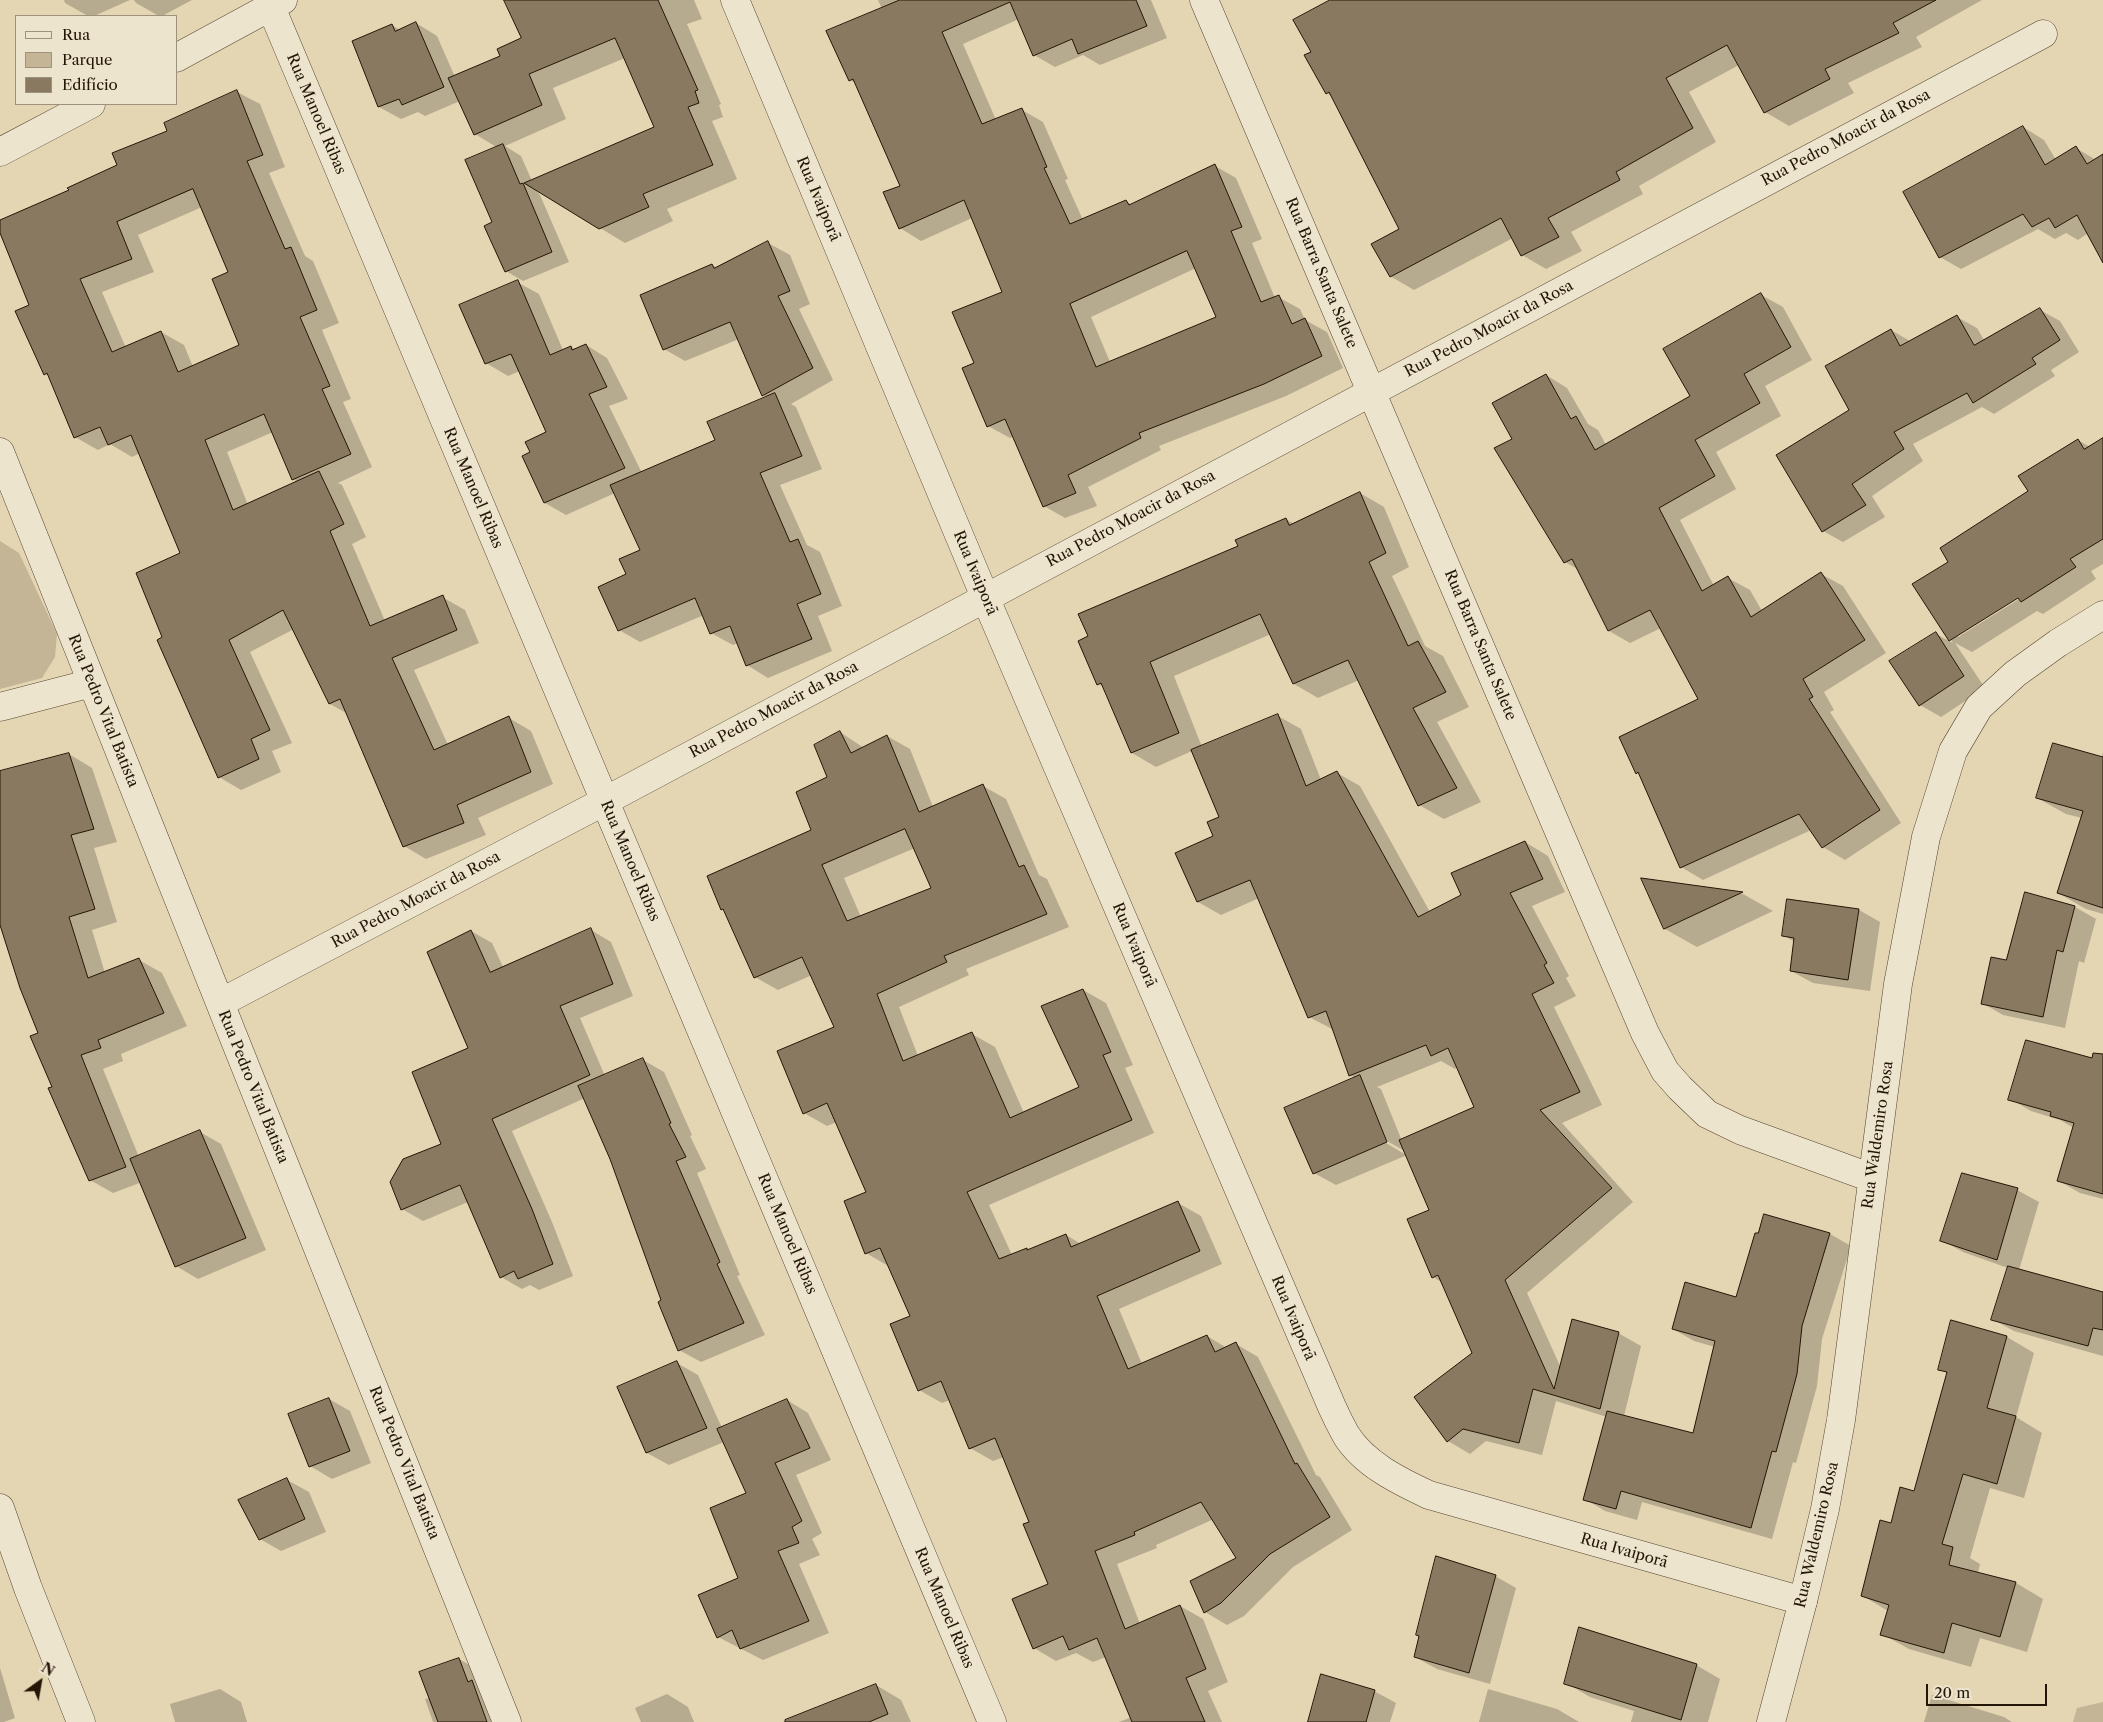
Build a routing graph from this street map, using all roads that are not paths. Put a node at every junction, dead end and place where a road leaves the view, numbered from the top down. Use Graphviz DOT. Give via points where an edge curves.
graph roads {
  1 [pos="735,0"];
  2 [pos="1204,0"];
  3 [pos="274,2"];
  4 [pos="2042,34"];
  5 [pos="178,57"];
  6 [pos="88,105"];
  7 [pos="0,152"];
  8 [pos="1372,391"];
  9 [pos="0,452"];
  10 [pos="7,489"];
  11 [pos="985,597"];
  12 [pos="2103,615"];
  13 [pos="92,682"];
  14 [pos="0,708"];
  15 [pos="604,801"];
  16 [pos="220,1003"];
  17 [pos="1872,1178"];
  18 [pos="0,1508"];
  19 [pos="1803,1601"];
  20 [pos="81,1722"];
  21 [pos="507,1722"];
  22 [pos="992,1722"];
  23 [pos="1771,1722"];
  1 -- 11 [label="street, Rua Ivaiporã"];
  2 -- 8 [label="street, Rua Barra Santa Salete"];
  3 -- 5 [label="street"];
  3 -- 15 [label="street, Rua Manoel Ribas"];
  4 -- 8 [label="street, Rua Pedro Moacir da Rosa"];
  6 -- 7 [label="street"];
  8 -- 11 [label="street, Rua Pedro Moacir da Rosa"];
  8 -- 17 [label="street, Rua Barra Santa Salete" via="1645,1033 1665,1071 1707,1114 1740,1130"];
  9 -- 10 [label="street, Rua Pedro Vital Batista"];
  10 -- 13 [label="street, Rua Pedro Vital Batista"];
  11 -- 15 [label="street, Rua Pedro Moacir da Rosa"];
  11 -- 19 [label="street, Rua Ivaiporã" via="1347,1436 1363,1455 1399,1481 1429,1495"];
  12 -- 17 [label="street, Rua Waldemiro Rosa" via="2015,674 1986,700 1953,751 1926,837 1914,898 1898,984"];
  13 -- 14 [label="street"];
  13 -- 16 [label="street, Rua Pedro Vital Batista"];
  15 -- 16 [label="street, Rua Pedro Moacir da Rosa"];
  15 -- 22 [label="street, Rua Manoel Ribas"];
  16 -- 21 [label="street, Rua Pedro Vital Batista"];
  17 -- 19 [label="street, Rua Waldemiro Rosa" via="1842,1420"];
  18 -- 20 [label="street"];
  19 -- 23 [label="street, Rua Waldemiro Rosa"];
}
